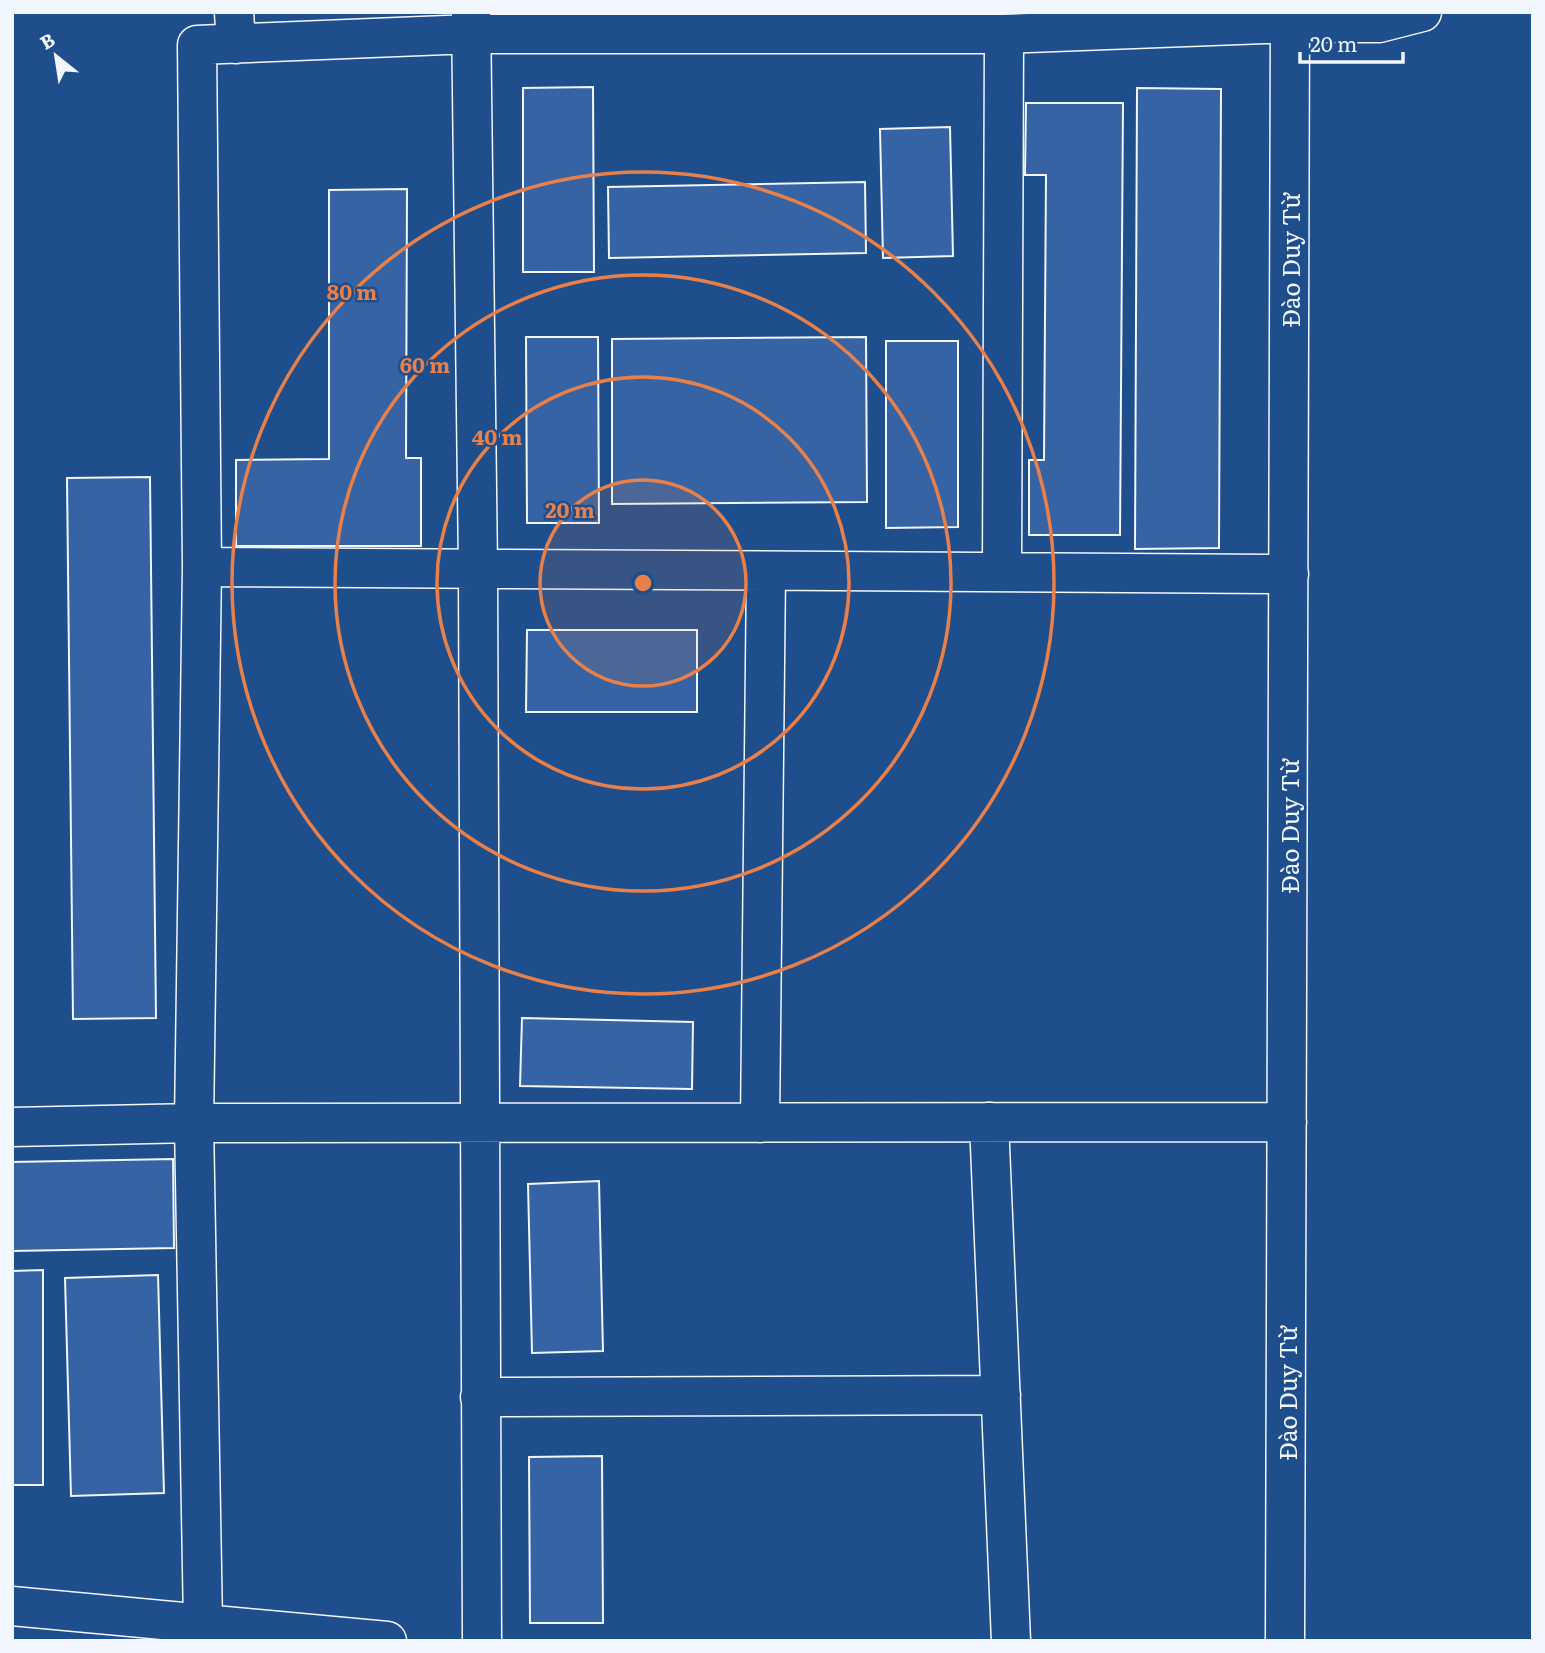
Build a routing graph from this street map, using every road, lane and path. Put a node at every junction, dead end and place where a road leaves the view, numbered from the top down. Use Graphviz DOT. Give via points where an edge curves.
graph roads {
  1 [pos="1422,12"];
  2 [pos="1290,17"];
  3 [pos="471,23"];
  4 [pos="235,28"];
  5 [pos="1003,34"];
  6 [pos="202,567"];
  7 [pos="478,569"];
  8 [pos="766,571"];
  9 [pos="1002,572"];
  10 [pos="1289,573"];
  11 [pos="760,1122"];
  12 [pos="989,1122"];
  13 [pos="1287,1122"];
  14 [pos="194,1123"];
  15 [pos="479,1123"];
  16 [pos="12,1127"];
  17 [pos="1001,1395"];
  18 [pos="481,1396"];
  19 [pos="12,1606"];
  20 [pos="203,1624"];
  21 [pos="387,1641"];
  22 [pos="482,1641"];
  23 [pos="1011,1641"];
  24 [pos="1285,1641"];
  1 -- 2 [label="street" via="1379,23"];
  2 -- 5 [label="street"];
  2 -- 10 [label="street, Đào Duy Từ"];
  3 -- 4 [label="street"];
  3 -- 5 [label="street"];
  3 -- 7 [label="street"];
  4 -- 6 [label="street" via="197,46"];
  5 -- 9 [label="street"];
  6 -- 7 [label="street"];
  6 -- 14 [label="street"];
  7 -- 8 [label="street"];
  7 -- 15 [label="street"];
  8 -- 9 [label="street"];
  8 -- 11 [label="street"];
  9 -- 10 [label="street"];
  10 -- 13 [label="street, Đào Duy Từ"];
  11 -- 12 [label="street"];
  11 -- 15 [label="street"];
  12 -- 13 [label="street"];
  12 -- 17 [label="street"];
  13 -- 24 [label="street, Đào Duy Từ"];
  14 -- 15 [label="street"];
  14 -- 16 [label="street"];
  14 -- 20 [label="street"];
  15 -- 18 [label="street"];
  17 -- 18 [label="street"];
  17 -- 23 [label="street"];
  18 -- 22 [label="street"];
  19 -- 20 [label="street"];
  20 -- 21 [label="street"];
}
